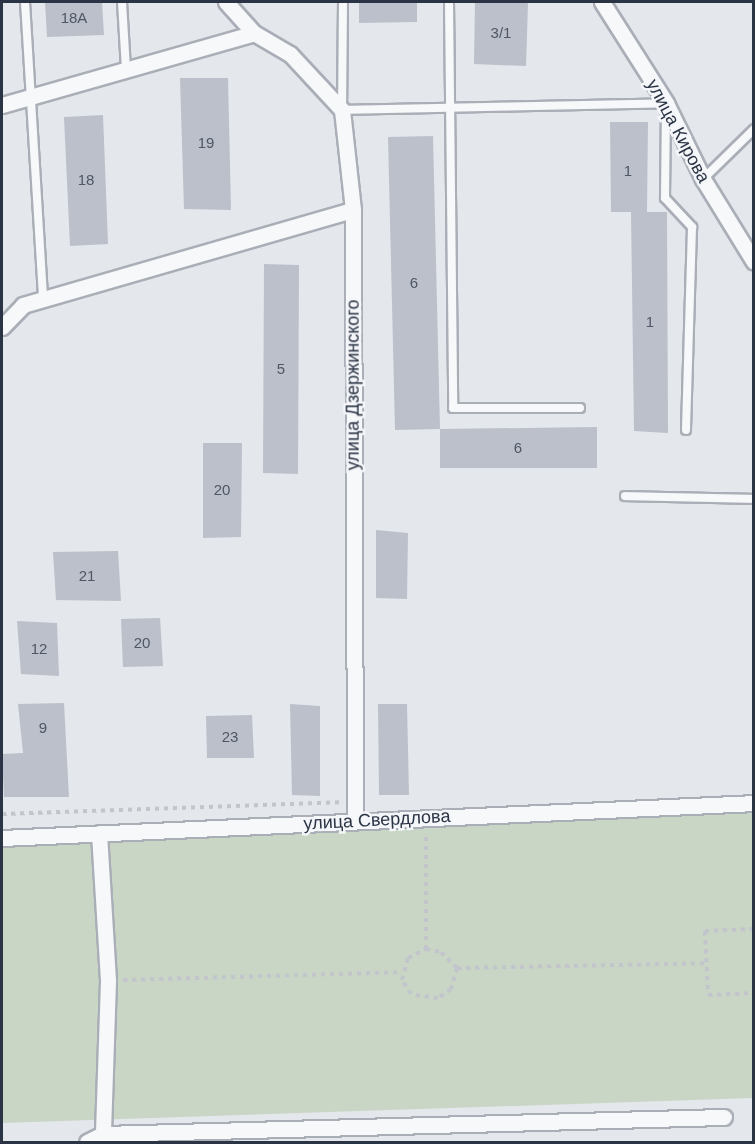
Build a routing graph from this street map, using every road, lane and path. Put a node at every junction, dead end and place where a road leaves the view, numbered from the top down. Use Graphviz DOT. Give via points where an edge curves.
graph roads {
  1 [pos="25,2"];
  2 [pos="122,2"];
  3 [pos="226,2"];
  4 [pos="343,2"];
  5 [pos="449,2"];
  6 [pos="602,2"];
  7 [pos="254,33"];
  8 [pos="126,69"];
  9 [pos="31,96"];
  10 [pos="666,103"];
  11 [pos="2,105"];
  12 [pos="447,107"];
  13 [pos="342,110"];
  14 [pos="753,129"];
  15 [pos="704,179"];
  16 [pos="353,210"];
  17 [pos="753,262"];
  18 [pos="43,299"];
  19 [pos="2,327"];
  20 [pos="580,408"];
  21 [pos="686,430"];
  22 [pos="625,496"];
  23 [pos="753,499"];
  24 [pos="355,802"];
  25 [pos="753,803"];
  26 [pos="2,814"];
  27 [pos="426,818"];
  28 [pos="355,821"];
  29 [pos="99,833"];
  30 [pos="2,838"];
  31 [pos="753,929"];
  32 [pos="426,950"];
  33 [pos="707,963"];
  34 [pos="458,968"];
  35 [pos="401,972"];
  36 [pos="108,981"];
  37 [pos="753,993"];
  38 [pos="724,1117"];
  39 [pos="103,1134"];
  40 [pos="87,1143"];
  1 -- 9 [label="lane"];
  2 -- 8 [label="lane"];
  3 -- 7 [label="street"];
  4 -- 13 [label="lane"];
  5 -- 12 [label="lane"];
  6 -- 10 [label="street, улица Кирова"];
  7 -- 8 [label="street"];
  7 -- 13 [label="street" via="290,54"];
  8 -- 9 [label="street"];
  9 -- 11 [label="street"];
  9 -- 18 [label="lane"];
  10 -- 12 [label="lane"];
  10 -- 15 [label="street, улица Кирова"];
  10 -- 21 [label="lane" via="665,198 692,227"];
  12 -- 13 [label="lane"];
  12 -- 20 [label="lane" via="453,408"];
  13 -- 16 [label="street, улица Дзержинского"];
  14 -- 15 [label="lane"];
  15 -- 17 [label="street, улица Кирова"];
  16 -- 18 [label="street"];
  16 -- 24 [label="street, улица Дзержинского"];
  18 -- 19 [label="street" via="23,305"];
  22 -- 23 [label="lane"];
  24 -- 26 [label="path"];
  24 -- 28 [label="street, улица Дзержинского"];
  25 -- 27 [label="street, улица Свердлова"];
  27 -- 28 [label="street, улица Свердлова"];
  27 -- 32 [label="path"];
  28 -- 29 [label="street, улица Свердлова"];
  29 -- 30 [label="street, улица Свердлова"];
  29 -- 36 [label="street"];
  31 -- 33 [label="path" via="705,931"];
  32 -- 34 [label="path" via="441,952"];
  32 -- 35 [label="path" via="408,958"];
  33 -- 34 [label="path"];
  33 -- 37 [label="path" via="708,995"];
  34 -- 35 [label="path" via="451,989 438,998 411,994"];
  35 -- 36 [label="path"];
  36 -- 39 [label="street"];
  38 -- 39 [label="street"];
  39 -- 40 [label="street"];
}
